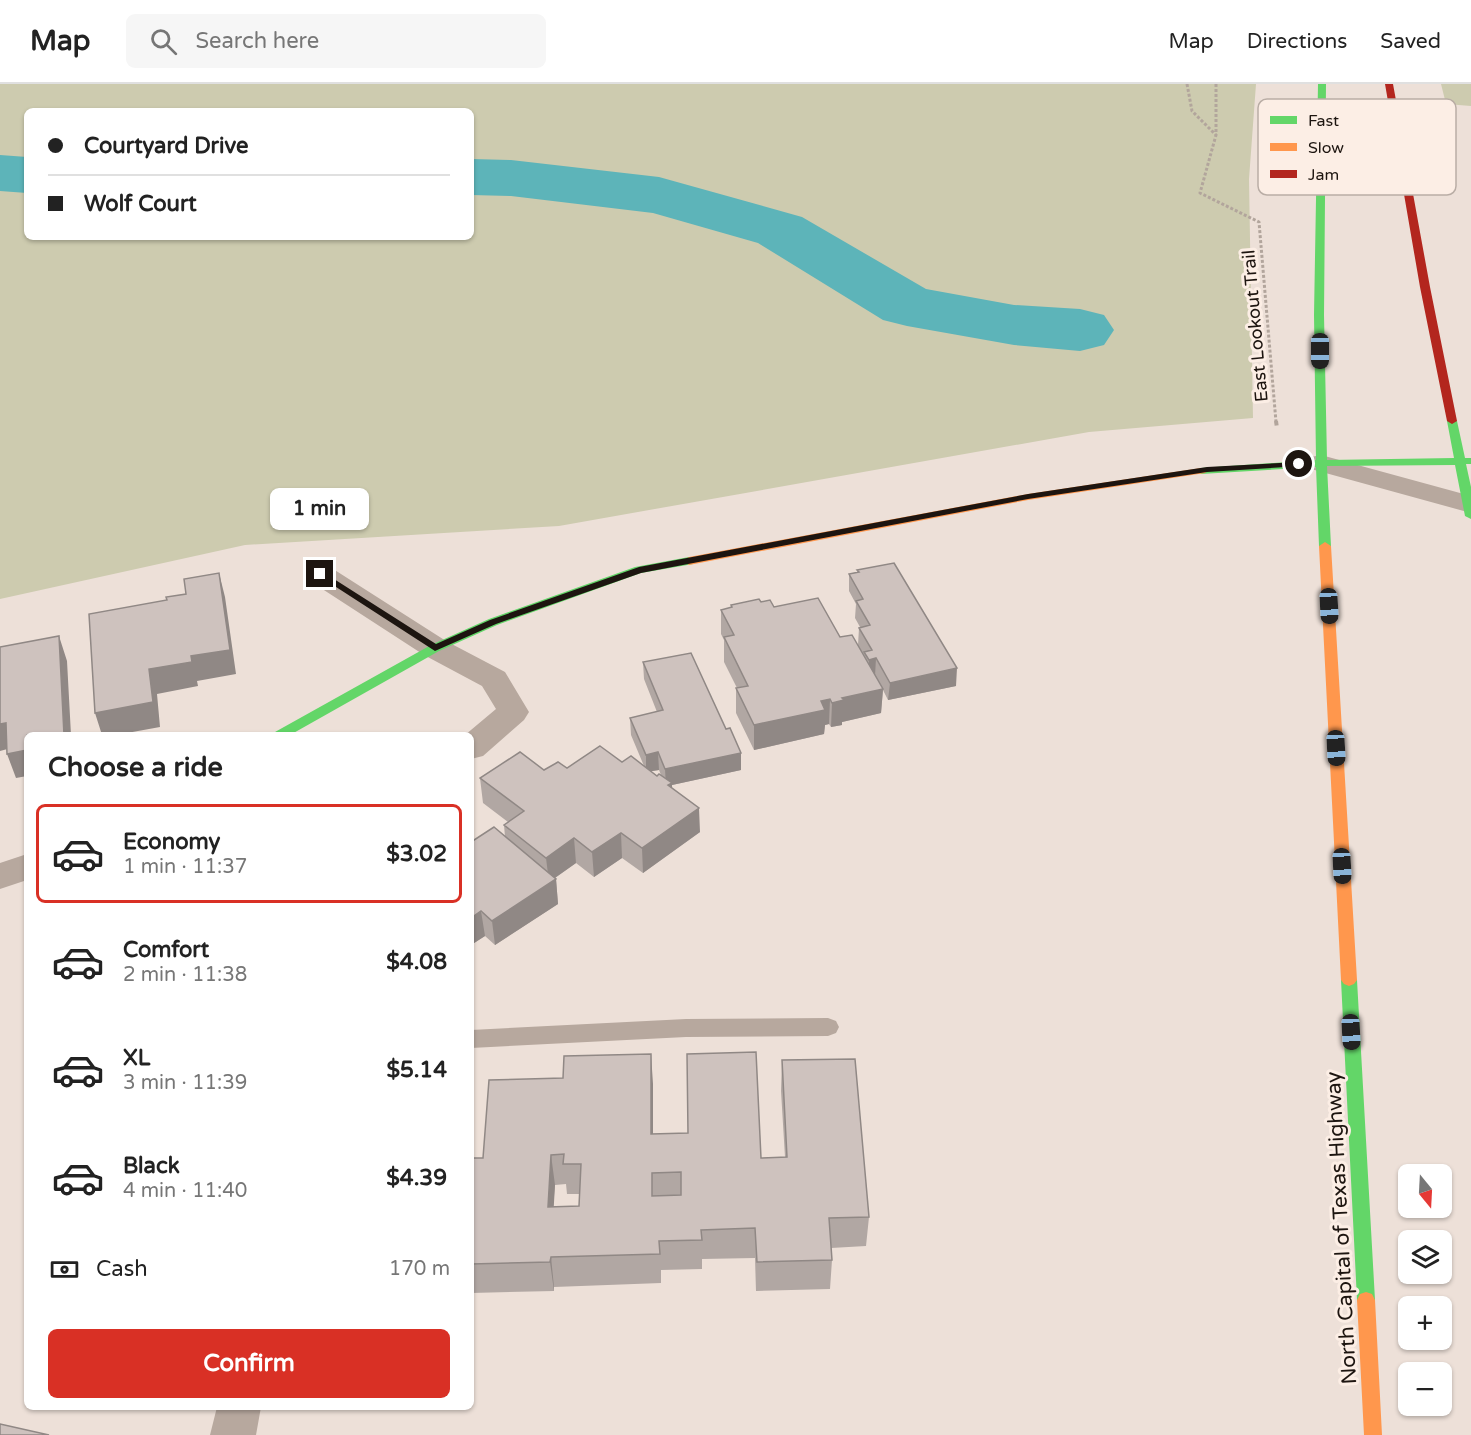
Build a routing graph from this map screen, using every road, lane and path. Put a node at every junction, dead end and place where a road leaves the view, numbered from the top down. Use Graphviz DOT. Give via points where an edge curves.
graph roads {
  1 [pos="1186,84"];
  2 [pos="1216,84"];
  3 [pos="1322,84"];
  4 [pos="1389,84"];
  5 [pos="1322,99"];
  6 [pos="1392,99"];
  7 [pos="1216,135"];
  8 [pos="1320,195"];
  9 [pos="1411,195"];
  10 [pos="1277,428"];
  11 [pos="1465,461"];
  12 [pos="1321,463"];
  13 [pos="1470,509"];
  14 [pos="320,574"];
  15 [pos="435,648"];
  16 [pos="285,732"];
  17 [pos="474,745"];
  18 [pos="24,868"];
  19 [pos="0,876"];
  20 [pos="828,1026"];
  21 [pos="474,1040"];
  22 [pos="238,1410"];
  23 [pos="233,1435"];
  24 [pos="1373,1435"];
  1 -- 7 [label="path" via="1192,111"];
  2 -- 7 [label="path"];
  3 -- 5 [label="main road, North Capital of Texas Highway"];
  4 -- 6 [label="main road"];
  7 -- 10 [label="path, East Lookout Trail" via="1200,193 1259,222"];
  8 -- 12 [label="main road, North Capital of Texas Highway"];
  9 -- 11 [label="main road"];
  11 -- 12 [label="main road"];
  11 -- 13 [label="main road"];
  12 -- 13 [label="street"];
  12 -- 15 [label="main road" via="1207,470 1051,493 639,570 493,622"];
  12 -- 24 [label="main road, North Capital of Texas Highway"];
  14 -- 15 [label="street"];
  15 -- 16 [label="main road"];
  15 -- 17 [label="street" via="494,679 513,712"];
  18 -- 19 [label="street"];
  20 -- 21 [label="lane" via="686,1028"];
  22 -- 23 [label="street"];
}
